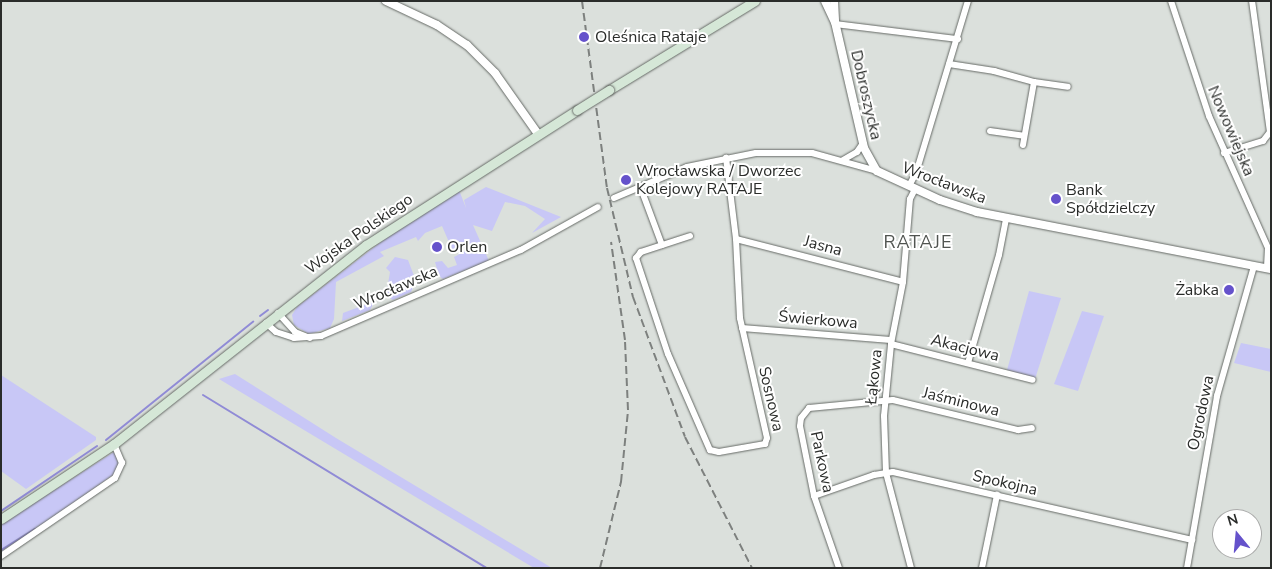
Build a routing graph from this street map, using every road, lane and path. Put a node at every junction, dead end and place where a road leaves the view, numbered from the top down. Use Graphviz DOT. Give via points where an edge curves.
graph roads {
  1 [pos="386,1"];
  2 [pos="755,1"];
  3 [pos="825,1"];
  4 [pos="834,1"];
  5 [pos="968,1"];
  6 [pos="1171,1"];
  7 [pos="1252,1"];
  8 [pos="835,23"];
  9 [pos="958,39"];
  10 [pos="949,64"];
  11 [pos="1034,82"];
  12 [pos="1068,86"];
  13 [pos="990,131"];
  14 [pos="538,134"];
  15 [pos="1024,136"];
  16 [pos="863,143"];
  17 [pos="1023,145"];
  18 [pos="1224,153"];
  19 [pos="726,158"];
  20 [pos="842,160"];
  21 [pos="877,171"];
  22 [pos="640,186"];
  23 [pos="912,187"];
  24 [pos="614,198"];
  25 [pos="598,207"];
  26 [pos="1006,218"];
  27 [pos="690,236"];
  28 [pos="736,239"];
  29 [pos="662,245"];
  30 [pos="1254,266"];
  31 [pos="1269,269"];
  32 [pos="903,282"];
  33 [pos="278,313"];
  34 [pos="266,323"];
  35 [pos="742,328"];
  36 [pos="311,339"];
  37 [pos="891,342"];
  38 [pos="968,363"];
  39 [pos="1033,380"];
  40 [pos="884,399"];
  41 [pos="1032,428"];
  42 [pos="114,444"];
  43 [pos="886,473"];
  44 [pos="814,496"];
  45 [pos="997,496"];
  46 [pos="1,520"];
  47 [pos="1192,540"];
  48 [pos="1,556"];
  49 [pos="838,568"];
  50 [pos="911,568"];
  51 [pos="982,568"];
  52 [pos="1186,568"];
  1 -- 14 [label="street" via="437,25 467,45 495,73"];
  2 -- 14 [label="main road, Wojska Polskiego, bridge"];
  3 -- 8 [label="street, Dobroszycka"];
  4 -- 8 [label="street, Dobroszycka"];
  5 -- 9 [label="street, Łąkowa"];
  6 -- 18 [label="street, Nowowiejska" via="1198,88"];
  7 -- 18 [label="street" via="1270,132 1263,141"];
  8 -- 9 [label="street"];
  8 -- 16 [label="street, Dobroszycka"];
  9 -- 10 [label="street, Łąkowa"];
  10 -- 11 [label="street"];
  10 -- 23 [label="street, Łąkowa"];
  11 -- 12 [label="street"];
  11 -- 15 [label="street"];
  13 -- 15 [label="street"];
  14 -- 33 [label="main road, Wojska Polskiego" via="404,219"];
  15 -- 17 [label="street"];
  16 -- 20 [label="street" via="857,152"];
  16 -- 21 [label="street, Dobroszycka"];
  18 -- 31 [label="street, Nowowiejska" via="1268,248"];
  19 -- 20 [label="street, Wrocławska" via="789,151"];
  19 -- 22 [label="street, Wrocławska" via="687,167"];
  19 -- 28 [label="street, Sosnowa"];
  20 -- 21 [label="street, Wrocławska"];
  21 -- 23 [label="street, Wrocławska"];
  22 -- 24 [label="street, Wrocławska"];
  22 -- 29 [label="street"];
  23 -- 26 [label="street, Wrocławska" via="955,206"];
  23 -- 32 [label="street, Łąkowa"];
  25 -- 36 [label="street, Wrocławska" via="507,257"];
  26 -- 30 [label="street, Wrocławska"];
  26 -- 38 [label="street" via="999,255"];
  27 -- 29 [label="street, Sosnowa"];
  28 -- 32 [label="street, Jasna"];
  28 -- 35 [label="street, Sosnowa"];
  29 -- 35 [label="street, Sosnowa" via="641,252 637,262 668,354 707,447 714,452 761,445 767,441"];
  30 -- 31 [label="street, Wrocławska"];
  30 -- 47 [label="street, Ogrodowa" via="1217,396"];
  32 -- 37 [label="street, Łąkowa"];
  33 -- 34 [label="main road, Wojska Polskiego"];
  33 -- 36 [label="street" via="295,332"];
  34 -- 36 [label="street" via="284,335"];
  34 -- 42 [label="main road, Wojska Polskiego"];
  35 -- 37 [label="street, Świerkowa"];
  37 -- 38 [label="street, Akacjowa"];
  37 -- 40 [label="street, Łąkowa"];
  38 -- 39 [label="street, Akacjowa"];
  40 -- 41 [label="street, Jaśminowa" via="1018,430"];
  40 -- 43 [label="street, Łąkowa"];
  40 -- 44 [label="street, Parkowa" via="816,405 804,412 800,426"];
  42 -- 46 [label="main road, Wojska Polskiego"];
  42 -- 48 [label="street" via="122,463 115,478"];
  43 -- 44 [label="street, Spokojna"];
  43 -- 45 [label="street, Spokojna"];
  43 -- 50 [label="street, Łąkowa"];
  44 -- 49 [label="street, Parkowa"];
  45 -- 47 [label="street, Spokojna"];
  45 -- 51 [label="street"];
  47 -- 52 [label="street, Ogrodowa"];
}
